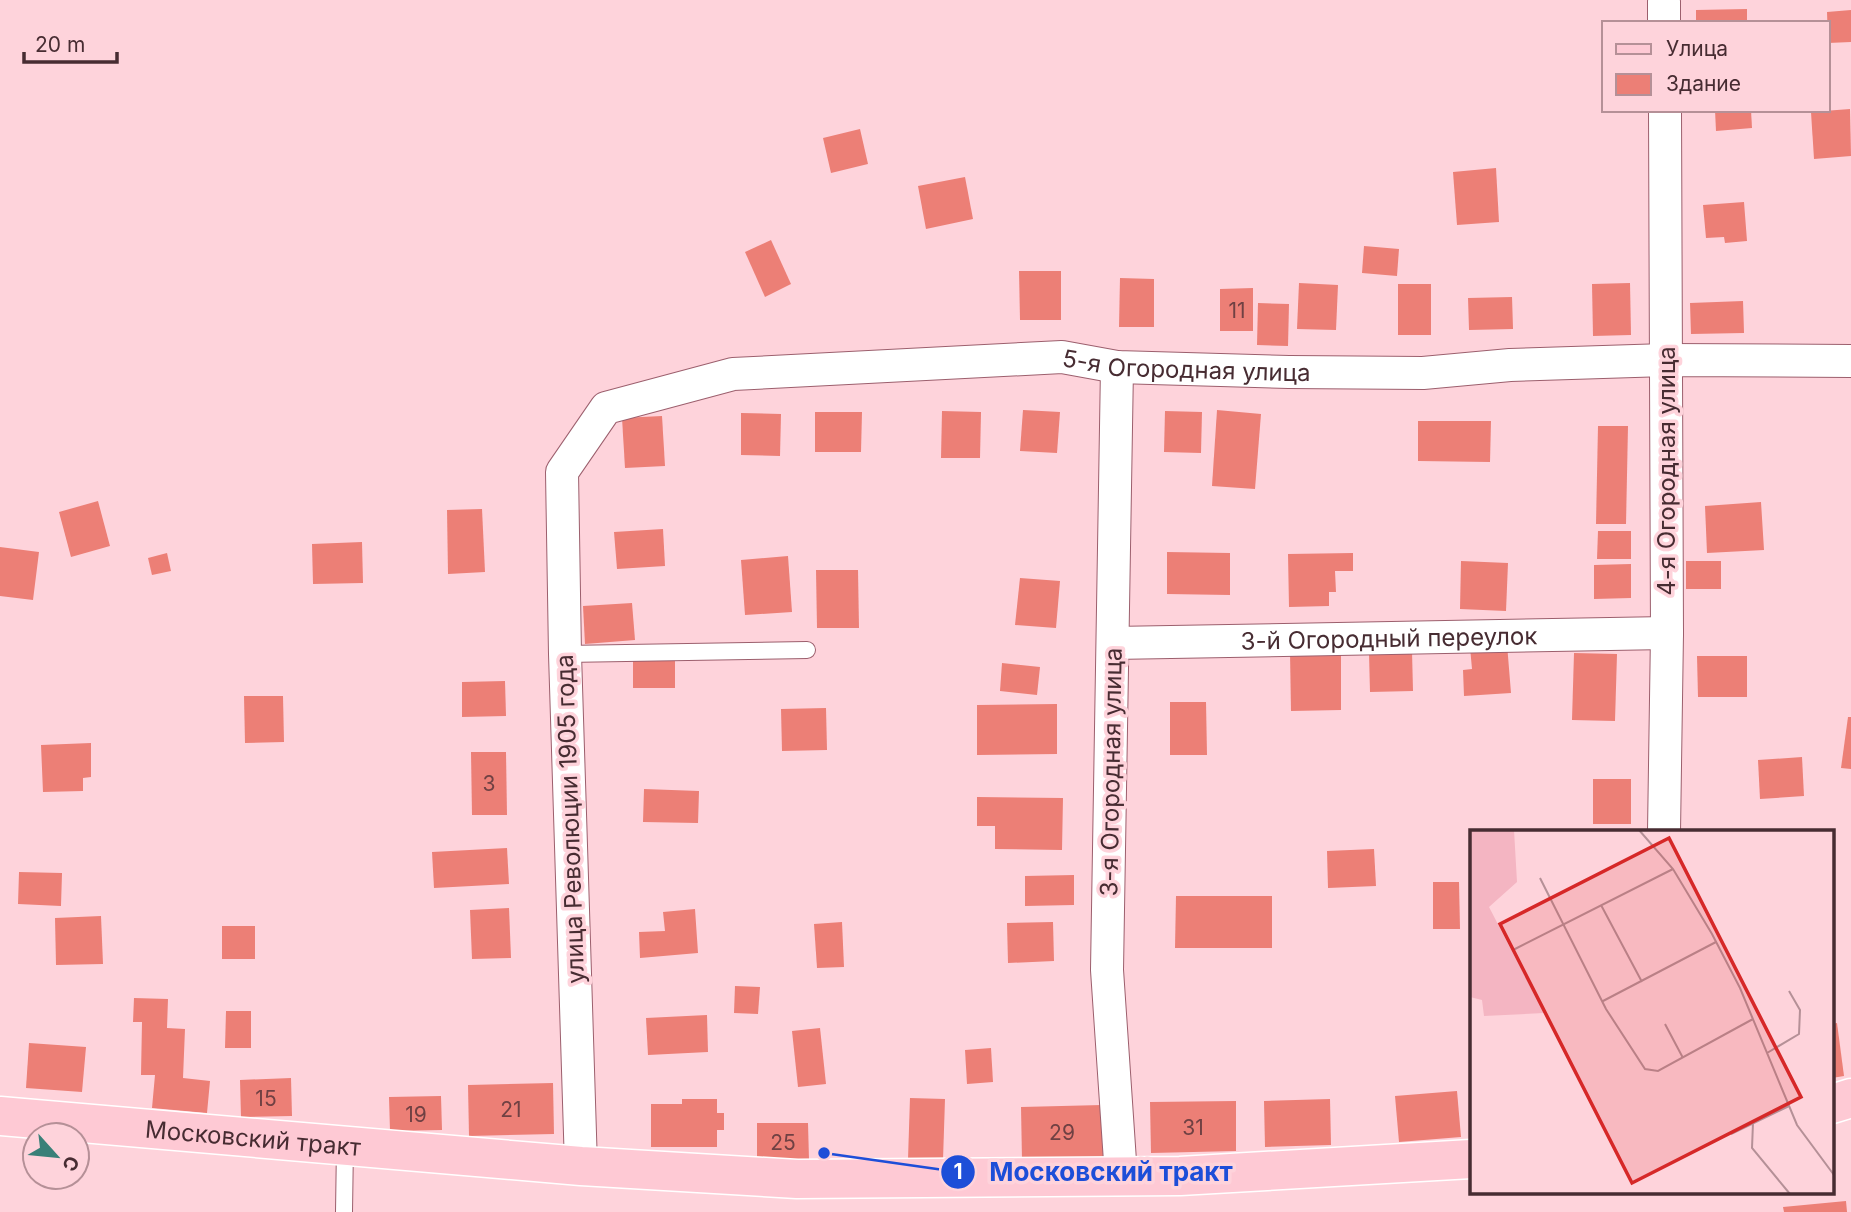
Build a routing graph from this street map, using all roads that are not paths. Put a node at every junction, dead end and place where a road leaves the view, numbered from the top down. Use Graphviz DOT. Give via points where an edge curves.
graph roads {
  1 [pos="1665,112"];
  2 [pos="1666,360"];
  3 [pos="1851,362"];
  4 [pos="1117,367"];
  5 [pos="562,472"];
  6 [pos="1667,633"];
  7 [pos="1113,643"];
  8 [pos="807,650"];
  9 [pos="565,654"];
  10 [pos="1664,830"];
  11 [pos="1851,1098"];
  12 [pos="1834,1103"];
  13 [pos="0,1116"];
  14 [pos="345,1145"];
  15 [pos="1470,1159"];
  16 [pos="582,1166"];
  17 [pos="1121,1176"];
  18 [pos="344,1212"];
  1 -- 2 [label="street, 4-я Огородная улица"];
  2 -- 3 [label="street, 5-я Огородная улица"];
  2 -- 4 [label="street, 5-я Огородная улица" via="1423,373"];
  2 -- 6 [label="street, 4-я Огородная улица"];
  4 -- 5 [label="street, 5-я Огородная улица" via="1062,357 733,374 606,408"];
  4 -- 7 [label="street, 3-я Огородная улица"];
  5 -- 9 [label="street, улица Революции 1905 года"];
  6 -- 7 [label="street, 3-й Огородный переулок"];
  6 -- 10 [label="street, 4-я Огородная улица"];
  7 -- 17 [label="street, 3-я Огородная улица" via="1107,970"];
  8 -- 9 [label="lane"];
  9 -- 16 [label="street, улица Революции 1905 года"];
  11 -- 12 [label="main road"];
  13 -- 14 [label="main road, Московский тракт"];
  14 -- 16 [label="main road, Московский тракт"];
  14 -- 18 [label="lane"];
  15 -- 17 [label="main road, Московский тракт"];
  16 -- 17 [label="main road, Московский тракт" via="797,1179"];
}
